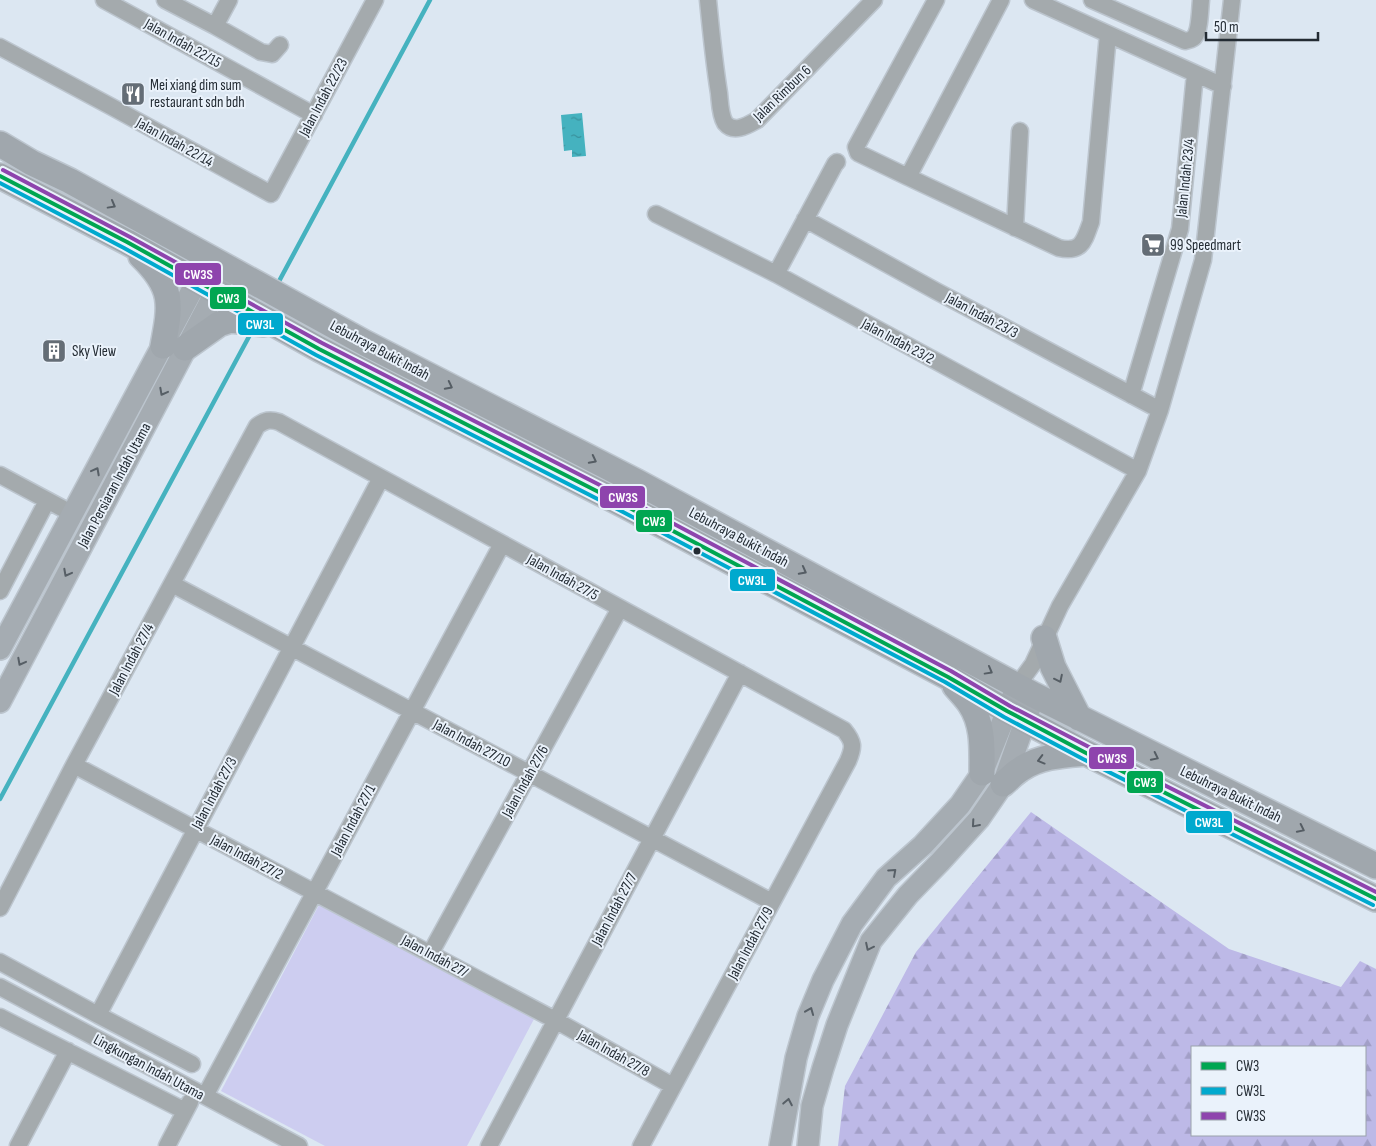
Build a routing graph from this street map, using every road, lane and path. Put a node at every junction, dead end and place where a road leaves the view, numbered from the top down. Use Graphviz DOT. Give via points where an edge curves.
graph roads {
  1 [pos="104,0"];
  2 [pos="165,0"];
  3 [pos="229,0"];
  4 [pos="375,0"];
  5 [pos="708,0"];
  6 [pos="874,0"];
  7 [pos="936,0"];
  8 [pos="1001,0"];
  9 [pos="1033,0"];
  10 [pos="1092,0"];
  11 [pos="1201,0"];
  12 [pos="1232,0"];
  13 [pos="216,26"];
  14 [pos="1108,34"];
  15 [pos="280,45"];
  16 [pos="0,47"];
  17 [pos="1195,74"];
  18 [pos="1223,86"];
  19 [pos="314,115"];
  20 [pos="1020,131"];
  21 [pos="0,144"];
  22 [pos="837,162"];
  23 [pos="0,176"];
  24 [pos="908,177"];
  25 [pos="271,194"];
  26 [pos="656,214"];
  27 [pos="805,219"];
  28 [pos="1015,228"];
  29 [pos="127,242"];
  30 [pos="219,263"];
  31 [pos="776,274"];
  32 [pos="207,287"];
  33 [pos="237,313"];
  34 [pos="174,347"];
  35 [pos="1131,395"];
  36 [pos="1160,410"];
  37 [pos="271,419"];
  38 [pos="1138,471"];
  39 [pos="0,475"];
  40 [pos="381,478"];
  41 [pos="47,501"];
  42 [pos="73,514"];
  43 [pos="502,544"];
  44 [pos="172,584"];
  45 [pos="0,591"];
  46 [pos="620,608"];
  47 [pos="1044,638"];
  48 [pos="291,647"];
  49 [pos="0,650"];
  50 [pos="740,673"];
  51 [pos="948,677"];
  52 [pos="1026,691"];
  53 [pos="0,702"];
  54 [pos="412,711"];
  55 [pos="1016,716"];
  56 [pos="1079,718"];
  57 [pos="851,738"];
  58 [pos="1086,753"];
  59 [pos="74,765"];
  60 [pos="529,774"];
  61 [pos="992,778"];
  62 [pos="195,829"];
  63 [pos="652,838"];
  64 [pos="1376,866"];
  65 [pos="314,892"];
  66 [pos="1376,899"];
  67 [pos="772,902"];
  68 [pos="0,908"];
  69 [pos="430,954"];
  70 [pos="0,962"];
  71 [pos="0,987"];
  72 [pos="98,1014"];
  73 [pos="0,1017"];
  74 [pos="555,1020"];
  75 [pos="68,1052"];
  76 [pos="192,1064"];
  77 [pos="673,1086"];
  78 [pos="200,1094"];
  79 [pos="185,1111"];
  80 [pos="18,1146"];
  81 [pos="167,1146"];
  82 [pos="299,1146"];
  83 [pos="489,1146"];
  84 [pos="641,1146"];
  85 [pos="780,1146"];
  86 [pos="808,1146"];
  1 -- 19 [label="street, Jalan Indah 22/15"];
  2 -- 13 [label="street"];
  3 -- 13 [label="street"];
  4 -- 19 [label="street, Jalan Indah 22/23"];
  5 -- 6 [label="street, Jalan Rimbun 6" via="722,114 726,124 735,128 757,120"];
  7 -- 24 [label="street" via="856,147 858,153"];
  8 -- 24 [label="street"];
  9 -- 14 [label="street"];
  10 -- 11 [label="street" via="1184,40 1190,40 1198,29"];
  12 -- 18 [label="street"];
  13 -- 15 [label="street" via="261,52 272,54"];
  14 -- 17 [label="street"];
  14 -- 28 [label="street" via="1091,222 1086,238 1080,247 1070,250"];
  16 -- 25 [label="street, Jalan Indah 22/14"];
  17 -- 18 [label="street"];
  17 -- 35 [label="street, Jalan Indah 23/4" via="1180,229"];
  18 -- 36 [label="street" via="1203,260"];
  19 -- 25 [label="street, Jalan Indah 22/23"];
  20 -- 28 [label="street"];
  21 -- 30 [label="highway, Lebuhraya Bukit Indah, one-way"];
  22 -- 27 [label="street"];
  23 -- 29 [label="highway"];
  24 -- 28 [label="street"];
  26 -- 31 [label="street, Jalan Indah 23/2"];
  27 -- 31 [label="street"];
  27 -- 35 [label="street, Jalan Indah 23/3"];
  29 -- 32 [label="highway"];
  29 -- 34 [label="highway" via="153,268 165,287"];
  30 -- 32 [label="main road, Jalan Persiaran Indah Utama"];
  30 -- 52 [label="highway, Lebuhraya Bukit Indah, one-way"];
  31 -- 38 [label="street, Jalan Indah 23/2"];
  32 -- 33 [label="highway"];
  32 -- 34 [label="main road, Jalan Persiaran Indah Utama"];
  33 -- 34 [label="highway"];
  33 -- 51 [label="highway, Lebuhraya Bukit Indah" via="278,325"];
  42 -- 34 [label="main road, Jalan Persiaran Indah Utama, one-way"];
  34 -- 53 [label="main road, Jalan Persiaran Indah Utama, one-way"];
  35 -- 36 [label="street, Jalan Indah 23/3"];
  36 -- 38 [label="street"];
  37 -- 40 [label="street, Jalan Indah 27/5"];
  37 -- 44 [label="street, Jalan Indah 27/4" via="257,426"];
  38 -- 47 [label="street"];
  39 -- 41 [label="street"];
  40 -- 43 [label="street, Jalan Indah 27/5"];
  40 -- 48 [label="street, Jalan Indah 27/3"];
  41 -- 42 [label="street"];
  41 -- 45 [label="street"];
  42 -- 49 [label="main road, Jalan Persiaran Indah Utama"];
  43 -- 46 [label="street, Jalan Indah 27/5"];
  43 -- 54 [label="street, Jalan Indah 27/1"];
  44 -- 48 [label="street, Jalan Indah 27/10"];
  44 -- 59 [label="street, Jalan Indah 27/4"];
  46 -- 50 [label="street, Jalan Indah 27/5"];
  46 -- 60 [label="street, Jalan Indah 27/6"];
  47 -- 52 [label="street"];
  47 -- 56 [label="highway, one-way" via="1053,667"];
  48 -- 54 [label="street, Jalan Indah 27/10"];
  48 -- 62 [label="street, Jalan Indah 27/3"];
  50 -- 57 [label="street, Jalan Indah 27/5" via="844,730"];
  50 -- 63 [label="street, Jalan Indah 27/7"];
  51 -- 55 [label="highway, Lebuhraya Bukit Indah"];
  51 -- 61 [label="highway" via="978,720"];
  52 -- 55 [label="main road"];
  52 -- 56 [label="highway, Lebuhraya Bukit Indah"];
  54 -- 60 [label="street, Jalan Indah 27/10"];
  54 -- 65 [label="street, Jalan Indah 27/1"];
  55 -- 58 [label="highway, Lebuhraya Bukit Indah"];
  55 -- 61 [label="main road"];
  56 -- 64 [label="highway, Lebuhraya Bukit Indah, one-way"];
  57 -- 67 [label="street, Jalan Indah 27/9" via="853,750 848,761"];
  58 -- 61 [label="highway, one-way" via="1054,756"];
  58 -- 66 [label="highway, Lebuhraya Bukit Indah"];
  59 -- 62 [label="street, Jalan Indah 27/2"];
  59 -- 68 [label="street, Jalan Indah 27/4"];
  60 -- 63 [label="street, Jalan Indah 27/10"];
  60 -- 69 [label="street, Jalan Indah 27/6"];
  85 -- 61 [label="main road, one-way" via="796,1058 808,1016 852,924 886,878"];
  61 -- 86 [label="main road, one-way" via="979,820 908,895 871,941 822,1068 812,1106"];
  62 -- 65 [label="street, Jalan Indah 27/2"];
  62 -- 72 [label="street, Jalan Indah 27/3"];
  63 -- 67 [label="street, Jalan Indah 27/10"];
  63 -- 74 [label="street, Jalan Indah 27/7"];
  65 -- 69 [label="street, Jalan Indah 27/"];
  65 -- 78 [label="street, Jalan Indah 27/1"];
  67 -- 77 [label="street, Jalan Indah 27/9"];
  69 -- 74 [label="street, Jalan Indah 27/"];
  70 -- 72 [label="street"];
  71 -- 78 [label="street, Lingkungan Indah Utama"];
  72 -- 76 [label="street"];
  73 -- 75 [label="street"];
  74 -- 77 [label="street, Jalan Indah 27/8"];
  74 -- 83 [label="street, Jalan Indah 27/7"];
  75 -- 79 [label="street"];
  75 -- 80 [label="street"];
  77 -- 84 [label="street, Jalan Indah 27/9"];
  78 -- 79 [label="street, Jalan Indah 27/1"];
  78 -- 82 [label="street, Lingkungan Indah Utama"];
  79 -- 81 [label="street, Jalan Indah 27/1"];
}
